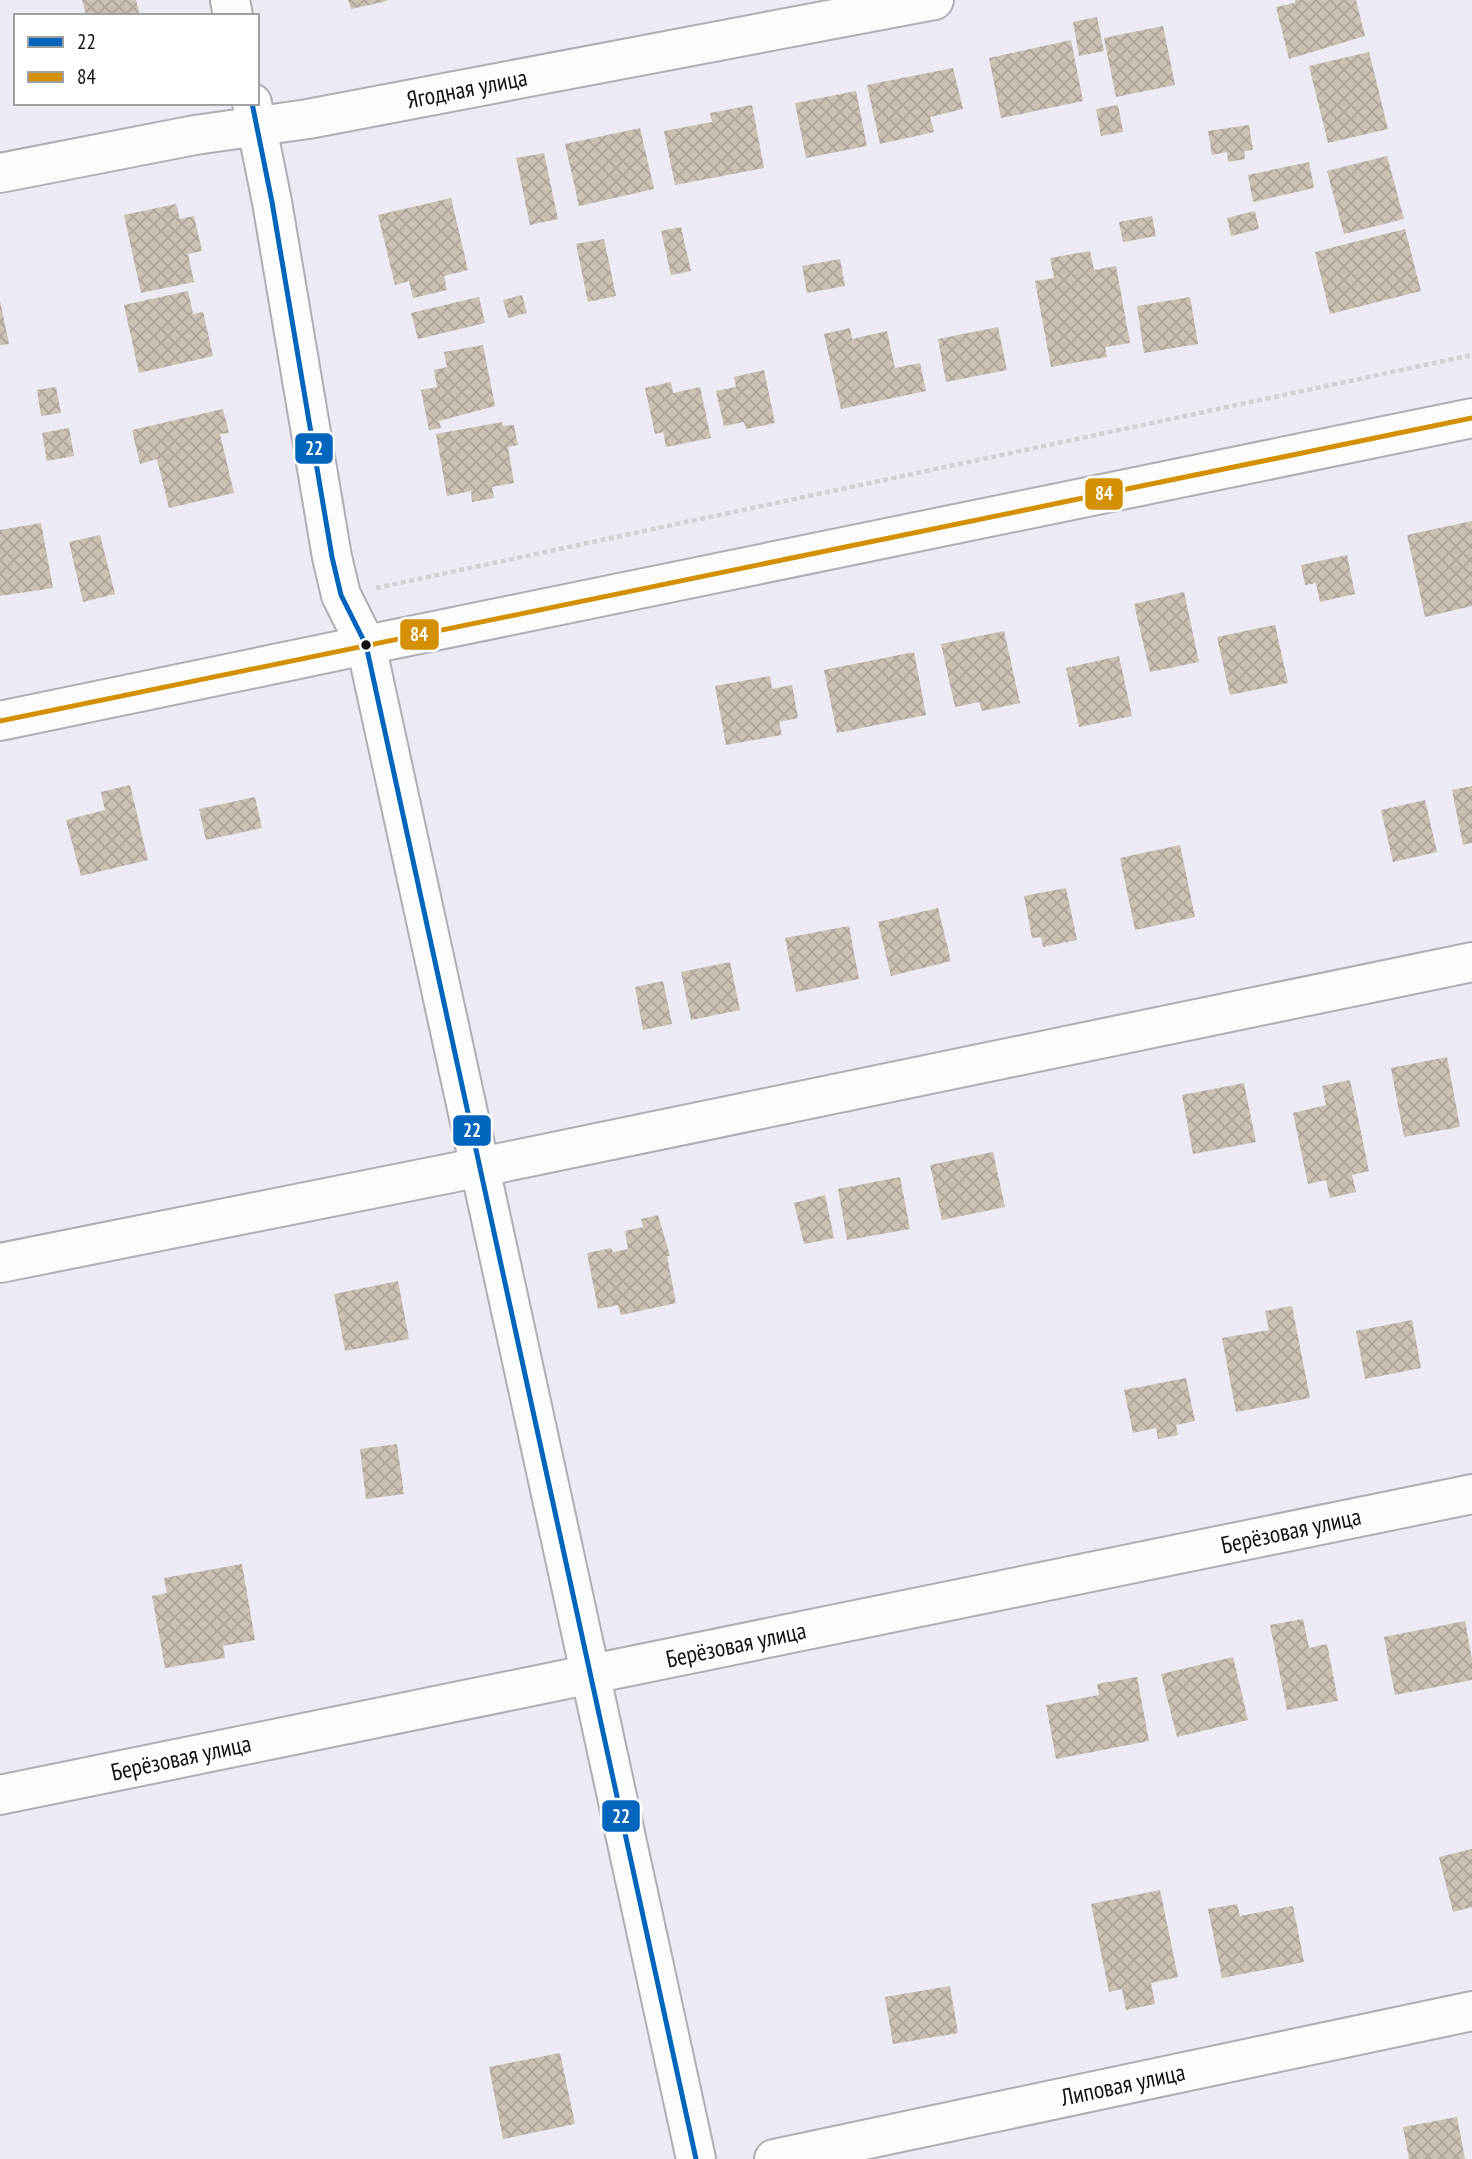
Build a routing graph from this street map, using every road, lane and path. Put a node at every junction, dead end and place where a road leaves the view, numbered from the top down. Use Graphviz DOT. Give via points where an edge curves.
graph roads {
  1 [pos="934,0"];
  2 [pos="254,115"];
  3 [pos="0,173"];
  4 [pos="1472,355"];
  5 [pos="1472,418"];
  6 [pos="341,595"];
  7 [pos="366,645"];
  8 [pos="0,721"];
  9 [pos="1472,962"];
  10 [pos="481,1167"];
  11 [pos="0,1263"];
  12 [pos="1472,1494"];
  13 [pos="592,1675"];
  14 [pos="0,1795"];
  15 [pos="1472,2011"];
  16 [pos="696,2159"];
  17 [pos="774,2159"];
  1 -- 2 [label="street, Ягодная улица" via="308,120"];
  2 -- 3 [label="street, Ягодная улица"];
  2 -- 6 [label="street"];
  4 -- 6 [label="path"];
  5 -- 7 [label="street"];
  6 -- 7 [label="street"];
  7 -- 8 [label="street"];
  7 -- 10 [label="street"];
  9 -- 10 [label="street"];
  10 -- 11 [label="street"];
  10 -- 13 [label="street"];
  12 -- 13 [label="street, Берёзовая улица"];
  13 -- 14 [label="street, Берёзовая улица"];
  13 -- 16 [label="street"];
  15 -- 17 [label="street, Липовая улица"];
}
